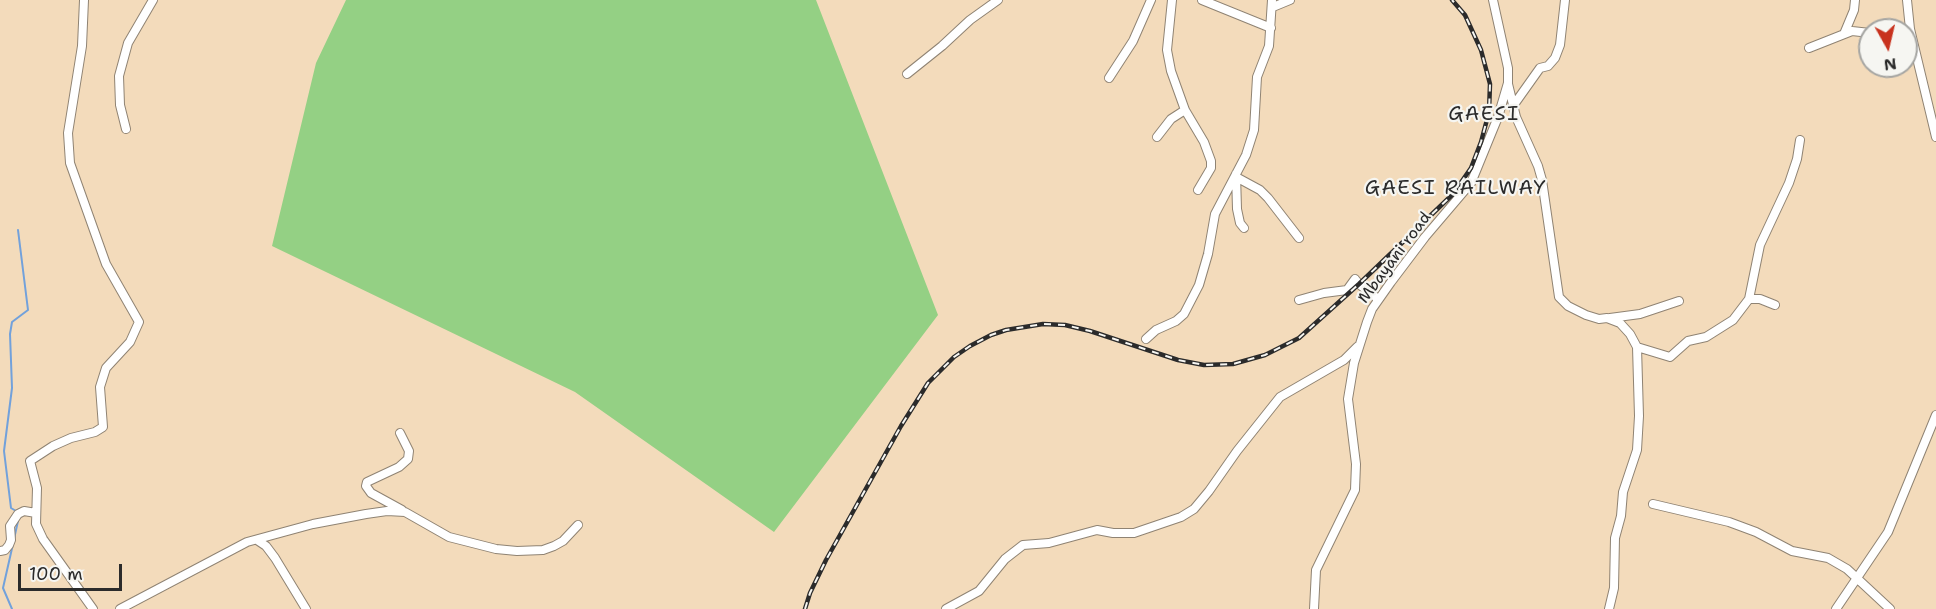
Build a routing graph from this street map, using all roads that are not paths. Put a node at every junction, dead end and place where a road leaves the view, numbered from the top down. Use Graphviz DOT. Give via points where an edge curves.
graph roads {
  1 [pos="84,0"];
  2 [pos="153,0"];
  3 [pos="998,0"];
  4 [pos="1151,0"];
  5 [pos="1172,0"];
  6 [pos="1203,0"];
  7 [pos="1290,0"];
  8 [pos="1493,0"];
  9 [pos="1565,0"];
  10 [pos="1855,0"];
  11 [pos="1907,0"];
  12 [pos="1272,3"];
  13 [pos="1908,18"];
  14 [pos="1272,28"];
  15 [pos="1858,31"];
  16 [pos="1844,34"];
  17 [pos="1809,48"];
  18 [pos="1918,68"];
  19 [pos="907,74"];
  20 [pos="1109,78"];
  21 [pos="1508,83"];
  22 [pos="1513,106"];
  23 [pos="1185,110"];
  24 [pos="126,129"];
  25 [pos="1157,137"];
  26 [pos="1936,137"];
  27 [pos="1800,140"];
  28 [pos="1236,175"];
  29 [pos="1198,190"];
  30 [pos="1244,228"];
  31 [pos="1299,238"];
  32 [pos="1378,298"];
  33 [pos="1749,299"];
  34 [pos="1299,300"];
  35 [pos="1678,301"];
  36 [pos="1775,305"];
  37 [pos="1607,318"];
  38 [pos="1146,339"];
  39 [pos="1361,343"];
  40 [pos="1637,347"];
  41 [pos="1936,415"];
  42 [pos="400,433"];
  43 [pos="1653,504"];
  44 [pos="405,512"];
  45 [pos="36,513"];
  46 [pos="578,525"];
  47 [pos="256,540"];
  48 [pos="0,551"];
  49 [pos="1857,578"];
  50 [pos="93,609"];
  51 [pos="120,609"];
  52 [pos="306,609"];
  53 [pos="946,609"];
  54 [pos="1314,609"];
  55 [pos="1609,609"];
  56 [pos="1836,609"];
  57 [pos="1890,609"];
  1 -- 45 [label="street" via="82,46 68,133 70,163 106,264 139,322 130,342 106,369 100,387 103,427 53,446 30,461 37,488"];
  2 -- 24 [label="street" via="128,43 119,76"];
  3 -- 19 [label="street"];
  4 -- 20 [label="street" via="1133,41"];
  5 -- 23 [label="street" via="1167,55"];
  6 -- 14 [label="street"];
  7 -- 12 [label="street"];
  8 -- 21 [label="street, Mbayani road"];
  9 -- 22 [label="street" via="1555,58 1540,68"];
  10 -- 16 [label="street"];
  11 -- 13 [label="street"];
  12 -- 14 [label="street"];
  14 -- 28 [label="street" via="1257,76 1254,130"];
  15 -- 16 [label="street"];
  16 -- 17 [label="street"];
  18 -- 26 [label="street"];
  21 -- 22 [label="street"];
  21 -- 32 [label="street, Mbayani road" via="1471,183"];
  22 -- 37 [label="street" via="1540,173 1558,297 1586,315"];
  23 -- 25 [label="street" via="1171,119"];
  23 -- 29 [label="street" via="1211,161"];
  27 -- 33 [label="street" via="1789,183 1760,245"];
  28 -- 30 [label="street" via="1237,209"];
  28 -- 31 [label="street" via="1268,198"];
  28 -- 38 [label="street" via="1215,214 1194,298 1180,318"];
  32 -- 34 [label="street" via="1355,279 1347,290"];
  32 -- 39 [label="street, Mbayani road"];
  33 -- 36 [label="street"];
  33 -- 40 [label="street" via="1733,320 1706,337 1688,340 1672,356"];
  35 -- 37 [label="street" via="1641,314"];
  37 -- 40 [label="street" via="1627,329"];
  39 -- 53 [label="street" via="1344,360 1280,398 1194,509 1134,533 1097,530 1049,543 1023,545 1005,559 979,591"];
  39 -- 54 [label="street, Mbayani road" via="1348,399 1355,490 1316,570"];
  40 -- 55 [label="street" via="1637,450 1623,492"];
  41 -- 49 [label="street" via="1888,532"];
  42 -- 44 [label="street" via="409,451 408,459 366,486 371,494"];
  43 -- 49 [label="street" via="1742,526 1792,551 1828,558"];
  44 -- 46 [label="street" via="449,537 517,551 554,546"];
  44 -- 47 [label="street" via="366,514"];
  45 -- 48 [label="street" via="18,514 10,526 9,545"];
  45 -- 50 [label="street" via="43,539"];
  47 -- 51 [label="street"];
  47 -- 52 [label="street" via="275,558"];
  49 -- 56 [label="street"];
  49 -- 57 [label="street"];
}
